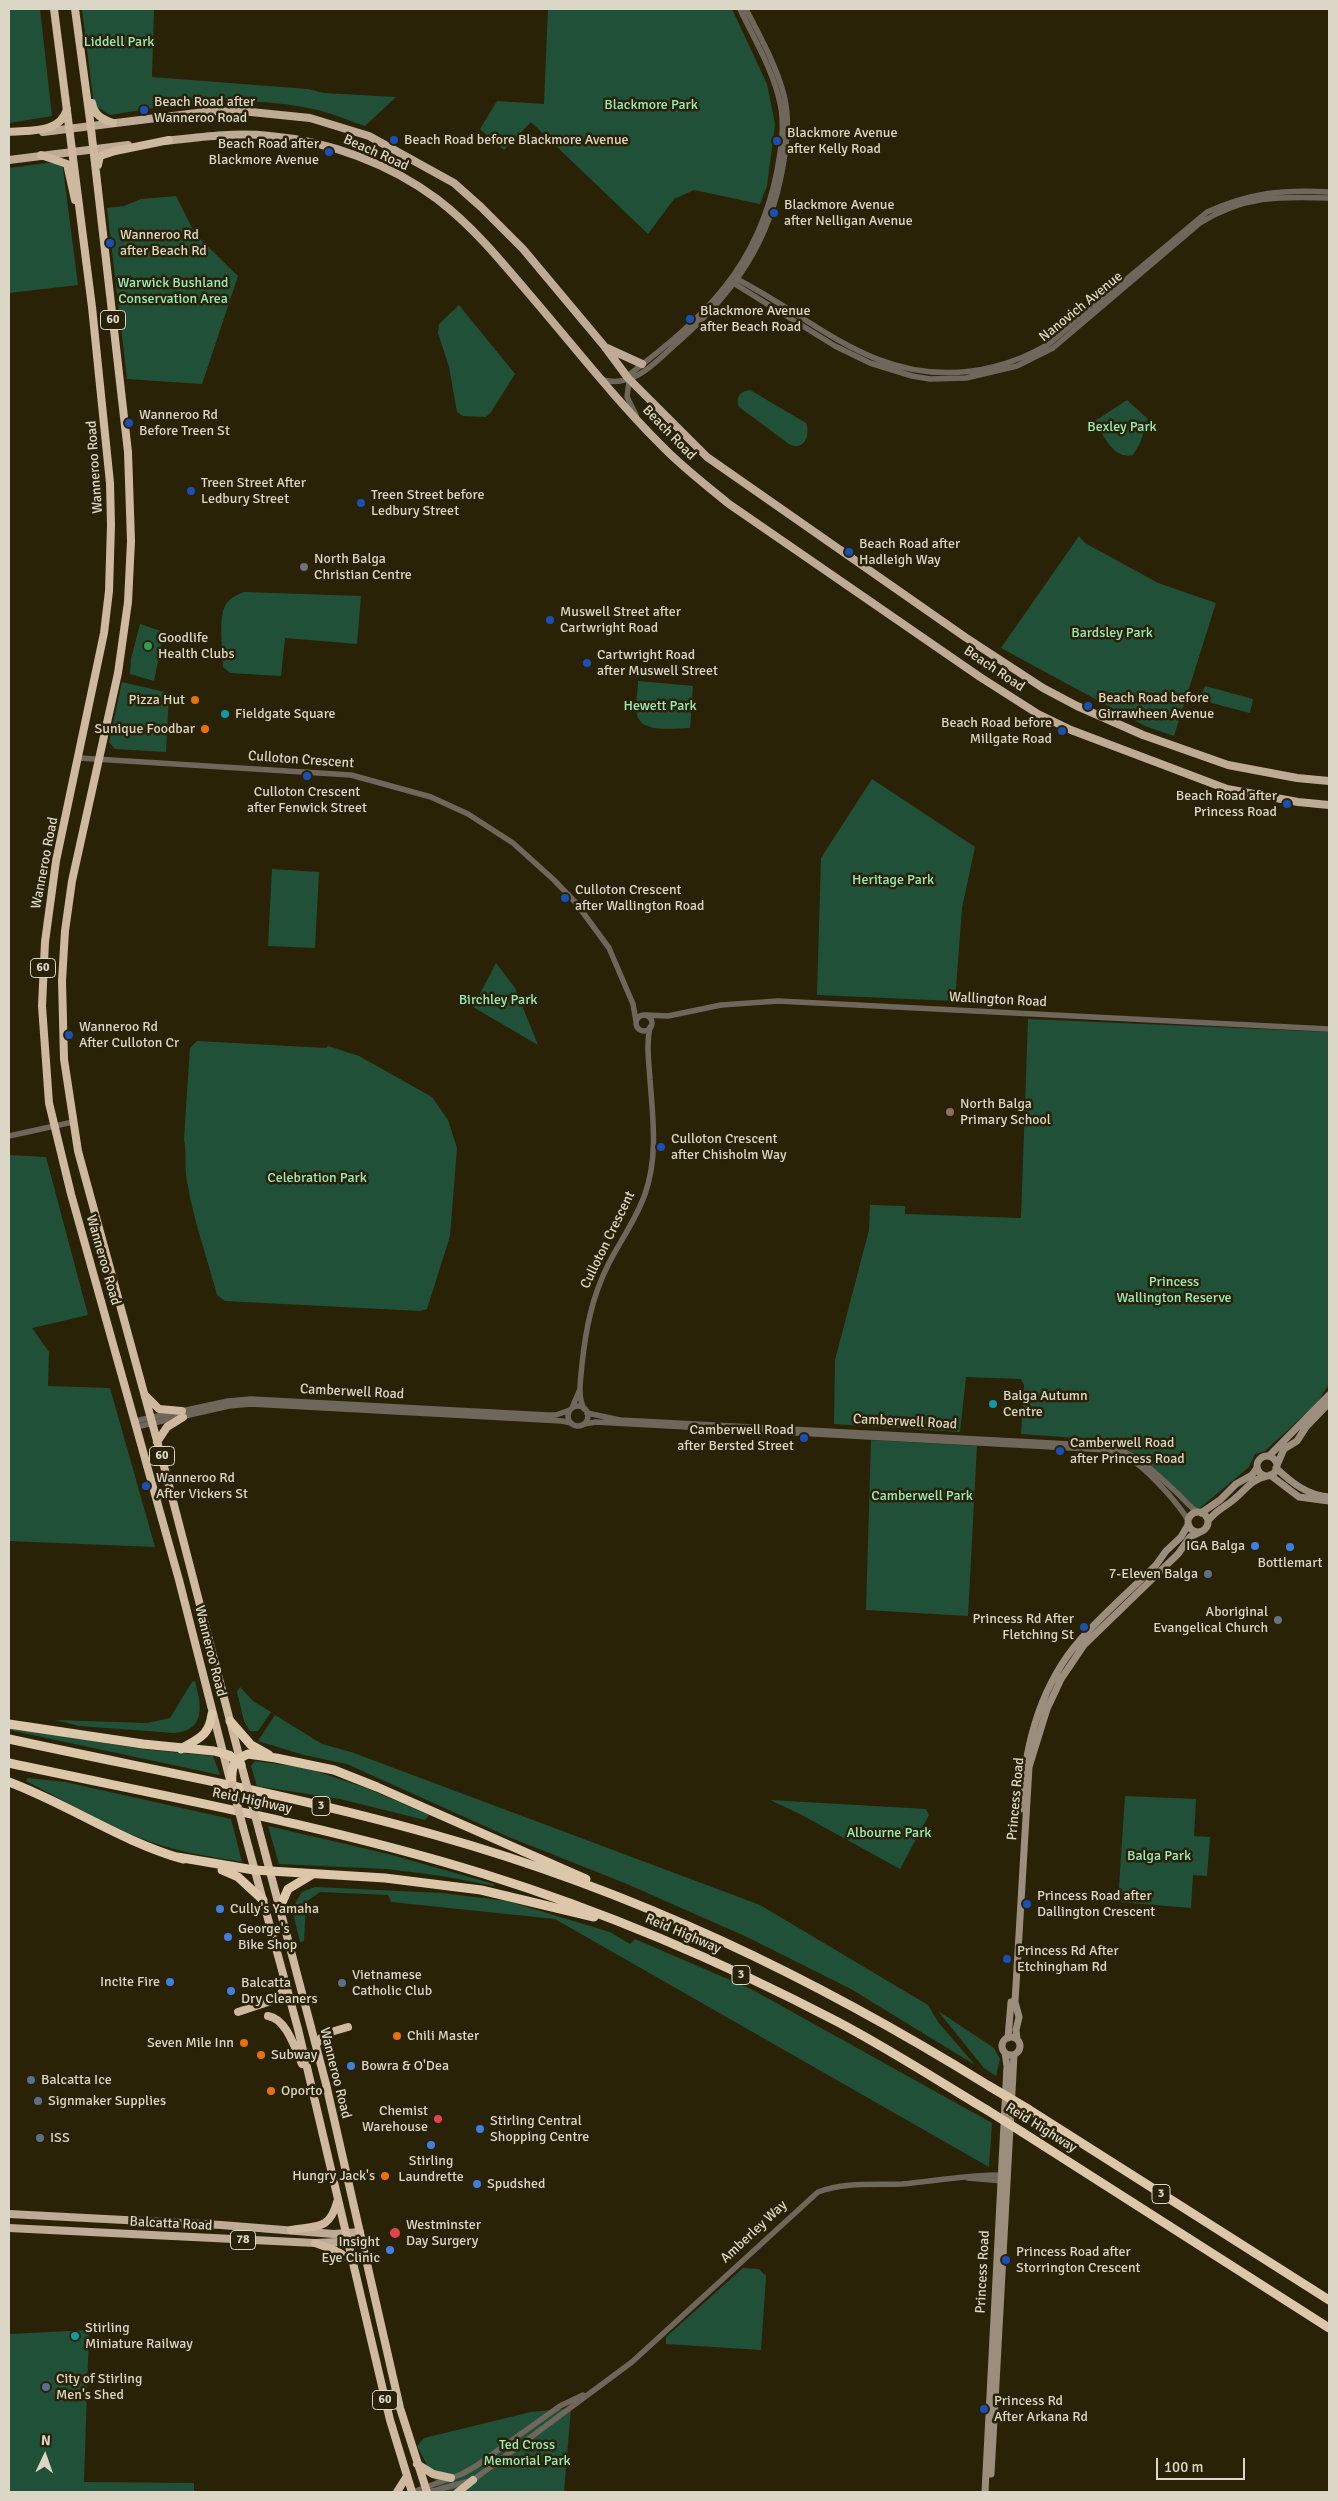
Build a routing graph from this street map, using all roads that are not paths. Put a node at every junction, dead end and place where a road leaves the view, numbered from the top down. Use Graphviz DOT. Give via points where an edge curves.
graph roads {
  1 [pos="54,9"];
  2 [pos="740,9"];
  3 [pos="746,9"];
  4 [pos="75,11"];
  5 [pos="68,107"];
  6 [pos="113,123"];
  7 [pos="91,126"];
  8 [pos="70,128"];
  9 [pos="9,134"];
  10 [pos="169,140"];
  11 [pos="94,149"];
  12 [pos="74,152"];
  13 [pos="41,156"];
  14 [pos="9,160"];
  15 [pos="96,172"];
  16 [pos="1329,192"];
  17 [pos="1329,198"];
  18 [pos="84,233"];
  19 [pos="734,281"];
  20 [pos="605,347"];
  21 [pos="642,364"];
  22 [pos="628,378"];
  23 [pos="603,380"];
  24 [pos="641,424"];
  25 [pos="79,758"];
  26 [pos="98,760"];
  27 [pos="1329,782"];
  28 [pos="1329,805"];
  29 [pos="633,1004"];
  30 [pos="645,1015"];
  31 [pos="668,1016"];
  32 [pos="636,1021"];
  33 [pos="651,1026"];
  34 [pos="1329,1029"];
  35 [pos="640,1030"];
  36 [pos="647,1042"];
  37 [pos="73,1122"];
  38 [pos="54,1128"];
  39 [pos="9,1136"];
  40 [pos="580,1389"];
  41 [pos="144,1394"];
  42 [pos="1329,1398"];
  43 [pos="571,1409"];
  44 [pos="586,1411"];
  45 [pos="183,1414"];
  46 [pos="151,1421"];
  47 [pos="135,1424"];
  48 [pos="571,1424"];
  49 [pos="584,1424"];
  50 [pos="157,1442"];
  51 [pos="1268,1456"];
  52 [pos="1276,1466"];
  53 [pos="1257,1468"];
  54 [pos="1268,1475"];
  55 [pos="1329,1496"];
  56 [pos="1329,1501"];
  57 [pos="1199,1513"];
  58 [pos="1208,1521"];
  59 [pos="1188,1523"];
  60 [pos="1200,1532"];
  61 [pos="212,1714"];
  62 [pos="230,1721"];
  63 [pos="9,1724"];
  64 [pos="9,1739"];
  65 [pos="181,1749"];
  66 [pos="222,1753"];
  67 [pos="276,1758"];
  68 [pos="239,1761"];
  69 [pos="9,1763"];
  70 [pos="230,1774"];
  71 [pos="9,1782"];
  72 [pos="232,1785"];
  73 [pos="177,1857"];
  74 [pos="254,1870"];
  75 [pos="270,1872"];
  76 [pos="313,1874"];
  77 [pos="627,1899"];
  78 [pos="263,1900"];
  79 [pos="280,1907"];
  80 [pos="642,1931"];
  81 [pos="287,1987"];
  82 [pos="238,2012"];
  83 [pos="268,2016"];
  84 [pos="348,2027"];
  85 [pos="1008,2038"];
  86 [pos="1017,2040"];
  87 [pos="316,2045"];
  88 [pos="1005,2053"];
  89 [pos="1014,2055"];
  90 [pos="308,2074"];
  91 [pos="1003,2178"];
  92 [pos="338,2200"];
  93 [pos="9,2214"];
  94 [pos="9,2228"];
  95 [pos="291,2230"];
  96 [pos="360,2232"];
  97 [pos="345,2234"];
  98 [pos="362,2241"];
  99 [pos="347,2242"];
  100 [pos="315,2243"];
  101 [pos="352,2260"];
  102 [pos="1329,2300"];
  103 [pos="1329,2328"];
  104 [pos="594,2390"];
  105 [pos="417,2464"];
  106 [pos="407,2476"];
  107 [pos="451,2478"];
  108 [pos="473,2480"];
  109 [pos="427,2490"];
  110 [pos="397,2492"];
  111 [pos="412,2492"];
  112 [pos="458,2492"];
  113 [pos="985,2492"];
  114 [pos="990,2492"];
  1 -- 5 [label="highway, Wanneroo Road / 60"];
  2 -- 19 [label="street" via="773,79 782,125 780,153 768,210"];
  3 -- 19 [label="street" via="780,82 786,107 787,135 773,211 757,248"];
  4 -- 6 [label="highway" via="82,34 94,110"];
  4 -- 7 [label="highway, Wanneroo Road / 60"];
  5 -- 8 [label="highway, Wanneroo Road / 60"];
  5 -- 9 [label="highway" via="61,122 53,127"];
  6 -- 7 [label="main road, Beach Road"];
  6 -- 20 [label="main road, Beach Road" via="242,110 310,118 369,136 454,183 523,249"];
  7 -- 8 [label="main road, Beach Road"];
  7 -- 11 [label="highway, Wanneroo Road / 60"];
  8 -- 9 [label="main road, Beach Road"];
  8 -- 12 [label="highway, Wanneroo Road / 60"];
  10 -- 11 [label="main road, Beach Road"];
  10 -- 15 [label="highway" via="100,156"];
  10 -- 23 [label="main road, Beach Road" via="234,134 298,140 363,159 413,183 448,208 491,249"];
  11 -- 12 [label="main road, Beach Road"];
  11 -- 15 [label="highway, Wanneroo Road / 60"];
  12 -- 13 [label="main road, Beach Road"];
  12 -- 18 [label="highway, Wanneroo Road / 60"];
  13 -- 14 [label="main road, Beach Road"];
  13 -- 18 [label="highway" via="67,164"];
  15 -- 26 [label="highway, Wanneroo Road / 60" via="128,452 131,514 126,620 115,689"];
  16 -- 19 [label="street, Nanovich Avenue" via="1268,192 1207,212 1050,344 1019,359 980,370 930,373 873,359"];
  17 -- 19 [label="street, Nanovich Avenue" via="1266,197 1213,215 1053,348 1016,366 966,378 930,379 870,363 836,346"];
  18 -- 25 [label="highway, Wanneroo Road / 60" via="110,483 111,525 105,624"];
  19 -- 21 [label="street" via="698,318"];
  19 -- 22 [label="street" via="703,320 641,376"];
  20 -- 21 [label="main road"];
  20 -- 22 [label="main road, Beach Road"];
  21 -- 22 [label="street"];
  22 -- 23 [label="street" via="611,382"];
  22 -- 24 [label="street" via="627,398"];
  22 -- 27 [label="main road, Beach Road" via="707,457 964,637 1043,688 1143,735 1228,765"];
  23 -- 24 [label="main road, Beach Road"];
  24 -- 28 [label="main road, Beach Road" via="680,463 730,504 1038,714 1094,740 1202,781 1256,795"];
  25 -- 26 [label="street, Culloton Crescent"];
  25 -- 38 [label="highway, Wanneroo Road / 60" via="55,870 45,942 44,1039"];
  26 -- 29 [label="street, Culloton Crescent" via="351,775 431,797 468,814 513,843 554,880 609,948"];
  26 -- 37 [label="highway, Wanneroo Road / 60" via="72,881 65,931 62,1035"];
  29 -- 30 [label="street, Culloton Crescent"];
  29 -- 32 [label="street, Culloton Crescent"];
  30 -- 31 [label="street, Wallington Road"];
  30 -- 32 [label="street"];
  30 -- 33 [label="street, Culloton Crescent" via="651,1019"];
  31 -- 33 [label="street, Wallington Road"];
  31 -- 34 [label="street, Wallington Road" via="721,1005 778,1001"];
  32 -- 35 [label="street, Culloton Crescent"];
  33 -- 35 [label="street"];
  33 -- 36 [label="street, Culloton Crescent"];
  35 -- 36 [label="street, Culloton Crescent"];
  36 -- 40 [label="street, Culloton Crescent" via="653,1109 651,1173 640,1207 608,1264 592,1301 586,1323"];
  37 -- 38 [label="street"];
  37 -- 41 [label="highway, Wanneroo Road / 60"];
  38 -- 39 [label="street"];
  38 -- 47 [label="highway, Wanneroo Road / 60"];
  40 -- 43 [label="street, Culloton Crescent"];
  40 -- 44 [label="street, Culloton Crescent"];
  41 -- 45 [label="highway" via="159,1409"];
  41 -- 46 [label="highway, Wanneroo Road / 60"];
  42 -- 51 [label="main road"];
  42 -- 52 [label="main road" via="1297,1441 1284,1450"];
  43 -- 44 [label="street" via="580,1406"];
  43 -- 45 [label="street, Camberwell Road" via="556,1415 540,1415 251,1399 228,1401"];
  43 -- 48 [label="street" via="568,1418"];
  44 -- 49 [label="street"];
  44 -- 57 [label="street, Camberwell Road" via="620,1420 1108,1446 1135,1455"];
  45 -- 46 [label="street, Camberwell Road"];
  45 -- 48 [label="street, Camberwell Road" via="251,1404"];
  45 -- 50 [label="highway" via="167,1427"];
  46 -- 47 [label="street, Camberwell Road"];
  46 -- 50 [label="highway, Wanneroo Road / 60"];
  47 -- 61 [label="highway, Wanneroo Road / 60"];
  48 -- 49 [label="street"];
  49 -- 59 [label="street, Camberwell Road" via="596,1422 1108,1450 1132,1460 1164,1491"];
  50 -- 62 [label="highway, Wanneroo Road / 60"];
  51 -- 52 [label="main road" via="1274,1459"];
  51 -- 53 [label="main road" via="1260,1459"];
  52 -- 54 [label="main road"];
  52 -- 55 [label="main road" via="1308,1492"];
  53 -- 54 [label="main road"];
  53 -- 57 [label="main road" via="1220,1500"];
  54 -- 56 [label="main road" via="1299,1497"];
  54 -- 58 [label="main road" via="1216,1510"];
  57 -- 58 [label="main road"];
  57 -- 59 [label="main road" via="1192,1515"];
  58 -- 60 [label="main road"];
  59 -- 60 [label="main road" via="1192,1530"];
  59 -- 85 [label="main road, Princess Road" via="1181,1537 1156,1565 1079,1641 1056,1676 1037,1717 1024,1766"];
  60 -- 86 [label="main road, Princess Road" via="1190,1536 1178,1554 1084,1645 1052,1694 1029,1767 1015,2002"];
  61 -- 65 [label="highway" via="209,1730"];
  61 -- 66 [label="highway, Wanneroo Road / 60"];
  62 -- 67 [label="highway" via="251,1745"];
  62 -- 68 [label="highway, Wanneroo Road / 60"];
  63 -- 65 [label="highway"];
  64 -- 77 [label="highway, Reid Highway / 3" via="331,1808 436,1835"];
  65 -- 66 [label="highway"];
  66 -- 68 [label="highway"];
  66 -- 70 [label="highway, Wanneroo Road / 60"];
  67 -- 68 [label="highway" via="248,1754"];
  67 -- 77 [label="highway" via="334,1770 377,1787 548,1860"];
  68 -- 70 [label="highway"];
  68 -- 75 [label="highway, Wanneroo Road / 60, bridge"];
  69 -- 80 [label="highway, Reid Highway / 3" via="353,1838 486,1875"];
  70 -- 72 [label="highway"];
  71 -- 73 [label="highway" via="41,1794 109,1831"];
  72 -- 74 [label="highway, Wanneroo Road / 60, bridge"];
  73 -- 74 [label="highway"];
  73 -- 78 [label="highway" via="238,1876"];
  74 -- 75 [label="highway"];
  74 -- 78 [label="highway, Wanneroo Road / 60"];
  75 -- 76 [label="highway"];
  75 -- 79 [label="highway, Wanneroo Road / 60"];
  76 -- 79 [label="highway" via="288,1889"];
  76 -- 80 [label="highway" via="385,1878 481,1890 547,1904"];
  77 -- 102 [label="highway, Reid Highway / 3, bridge" via="710,1934 852,2004 1028,2109"];
  78 -- 81 [label="highway, Wanneroo Road / 60"];
  79 -- 87 [label="highway, Wanneroo Road / 60"];
  80 -- 103 [label="highway, Reid Highway / 3, bridge" via="766,1986 839,2023 987,2110"];
  81 -- 82 [label="highway" via="274,2000"];
  81 -- 90 [label="highway, Wanneroo Road / 60"];
  83 -- 90 [label="highway" via="283,2025"];
  84 -- 87 [label="highway" via="324,2034"];
  85 -- 86 [label="main road"];
  85 -- 88 [label="main road" via="1003,2044"];
  86 -- 89 [label="main road" via="1020,2047"];
  87 -- 96 [label="highway, Wanneroo Road / 60"];
  88 -- 89 [label="main road"];
  88 -- 91 [label="main road, Princess Road"];
  89 -- 91 [label="main road, Princess Road"];
  90 -- 92 [label="highway, Wanneroo Road / 60"];
  91 -- 104 [label="street, Amberley Way" via="846,2185 818,2192 632,2362"];
  91 -- 113 [label="main road, Princess Road"];
  91 -- 114 [label="main road, Princess Road"];
  92 -- 95 [label="highway" via="327,2224"];
  92 -- 97 [label="highway, Wanneroo Road / 60"];
  93 -- 95 [label="main road, Balcatta Road / 78"];
  94 -- 100 [label="main road, Balcatta Road / 78"];
  95 -- 97 [label="main road, Balcatta Road / 78"];
  96 -- 97 [label="main road, Balcatta Road / 78"];
  96 -- 98 [label="highway, Wanneroo Road / 60"];
  97 -- 99 [label="highway, Wanneroo Road / 60"];
  98 -- 99 [label="main road, Balcatta Road / 78"];
  98 -- 105 [label="highway, Wanneroo Road / 60" via="400,2408"];
  99 -- 100 [label="main road, Balcatta Road / 78"];
  99 -- 101 [label="highway, Wanneroo Road / 60"];
  100 -- 101 [label="highway"];
  101 -- 106 [label="highway, Wanneroo Road / 60" via="390,2420"];
  104 -- 107 [label="street, Amberley Way" via="560,2406 476,2466"];
  104 -- 108 [label="street, Amberley Way"];
  105 -- 107 [label="highway" via="433,2474"];
  105 -- 109 [label="highway, Wanneroo Road / 60"];
  106 -- 110 [label="highway"];
  106 -- 111 [label="highway, Wanneroo Road / 60"];
  107 -- 109 [label="street, Amberley Way"];
  108 -- 109 [label="street, Amberley Way"];
  108 -- 112 [label="highway"];
  109 -- 111 [label="street"];
}
